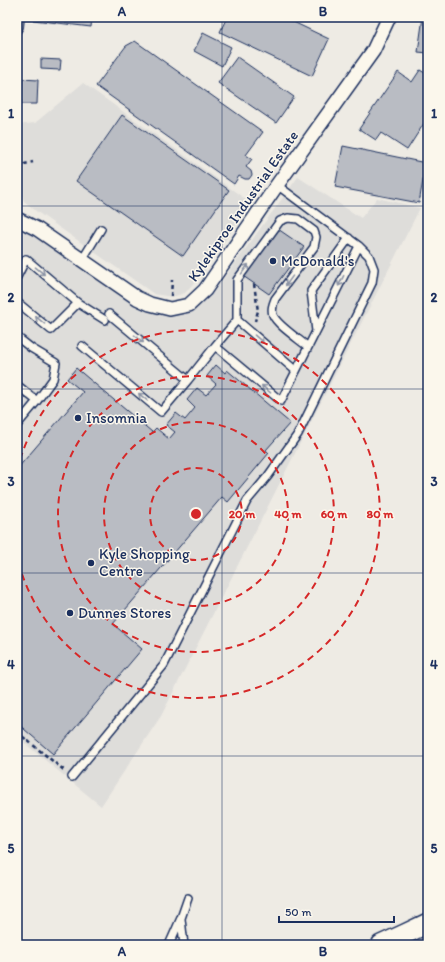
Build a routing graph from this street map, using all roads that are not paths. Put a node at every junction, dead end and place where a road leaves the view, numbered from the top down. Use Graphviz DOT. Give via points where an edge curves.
graph roads {
  1 [pos="20,17"];
  2 [pos="389,17"];
  3 [pos="17,30"];
  4 [pos="277,186"];
  5 [pos="17,219"];
  6 [pos="101,229"];
  7 [pos="348,238"];
  8 [pos="359,246"];
  9 [pos="82,260"];
  10 [pos="17,277"];
  11 [pos="17,302"];
  12 [pos="78,303"];
  13 [pos="237,320"];
  14 [pos="316,331"];
  15 [pos="17,337"];
  16 [pos="82,346"];
  17 [pos="215,346"];
  18 [pos="308,347"];
  19 [pos="296,371"];
  20 [pos="188,380"];
  21 [pos="17,385"];
  22 [pos="37,401"];
  23 [pos="17,425"];
  24 [pos="72,778"];
  25 [pos="188,898"];
  26 [pos="181,918"];
  27 [pos="428,923"];
  28 [pos="169,945"];
  29 [pos="184,945"];
  30 [pos="381,945"];
  1 -- 3 [label="lane"];
  2 -- 4 [label="street, Kylekiproe Industrial Estate" via="373,51"];
  4 -- 7 [label="lane"];
  4 -- 9 [label="street, Kylekiproe Industrial Estate" via="205,290 189,305 170,309 150,304 137,298"];
  5 -- 9 [label="street, Kylekiproe Industrial Estate" via="37,229"];
  6 -- 9 [label="lane"];
  7 -- 8 [label="lane"];
  7 -- 14 [label="lane" via="311,291"];
  8 -- 14 [label="lane, one-way"];
  8 -- 24 [label="lane" via="369,256 374,270 372,283 298,434 247,501 164,665"];
  10 -- 12 [label="lane, one-way" via="26,259"];
  12 -- 11 [label="lane, one-way" via="51,330"];
  12 -- 20 [label="lane, one-way" via="107,317"];
  13 -- 17 [label="lane"];
  13 -- 18 [label="lane, one-way" via="238,280 280,221 288,218 298,219 314,231 314,247 275,299 272,307 277,321"];
  13 -- 19 [label="lane, one-way"];
  14 -- 18 [label="lane"];
  15 -- 22 [label="lane" via="56,363 53,379"];
  20 -- 16 [label="lane, one-way" via="161,412"];
  19 -- 17 [label="lane, one-way" via="281,402"];
  17 -- 20 [label="lane"];
  18 -- 19 [label="lane"];
  21 -- 22 [label="lane"];
  22 -- 23 [label="lane"];
  25 -- 26 [label="lane"];
  26 -- 28 [label="lane"];
  26 -- 29 [label="lane"];
  27 -- 30 [label="main road"];
}
